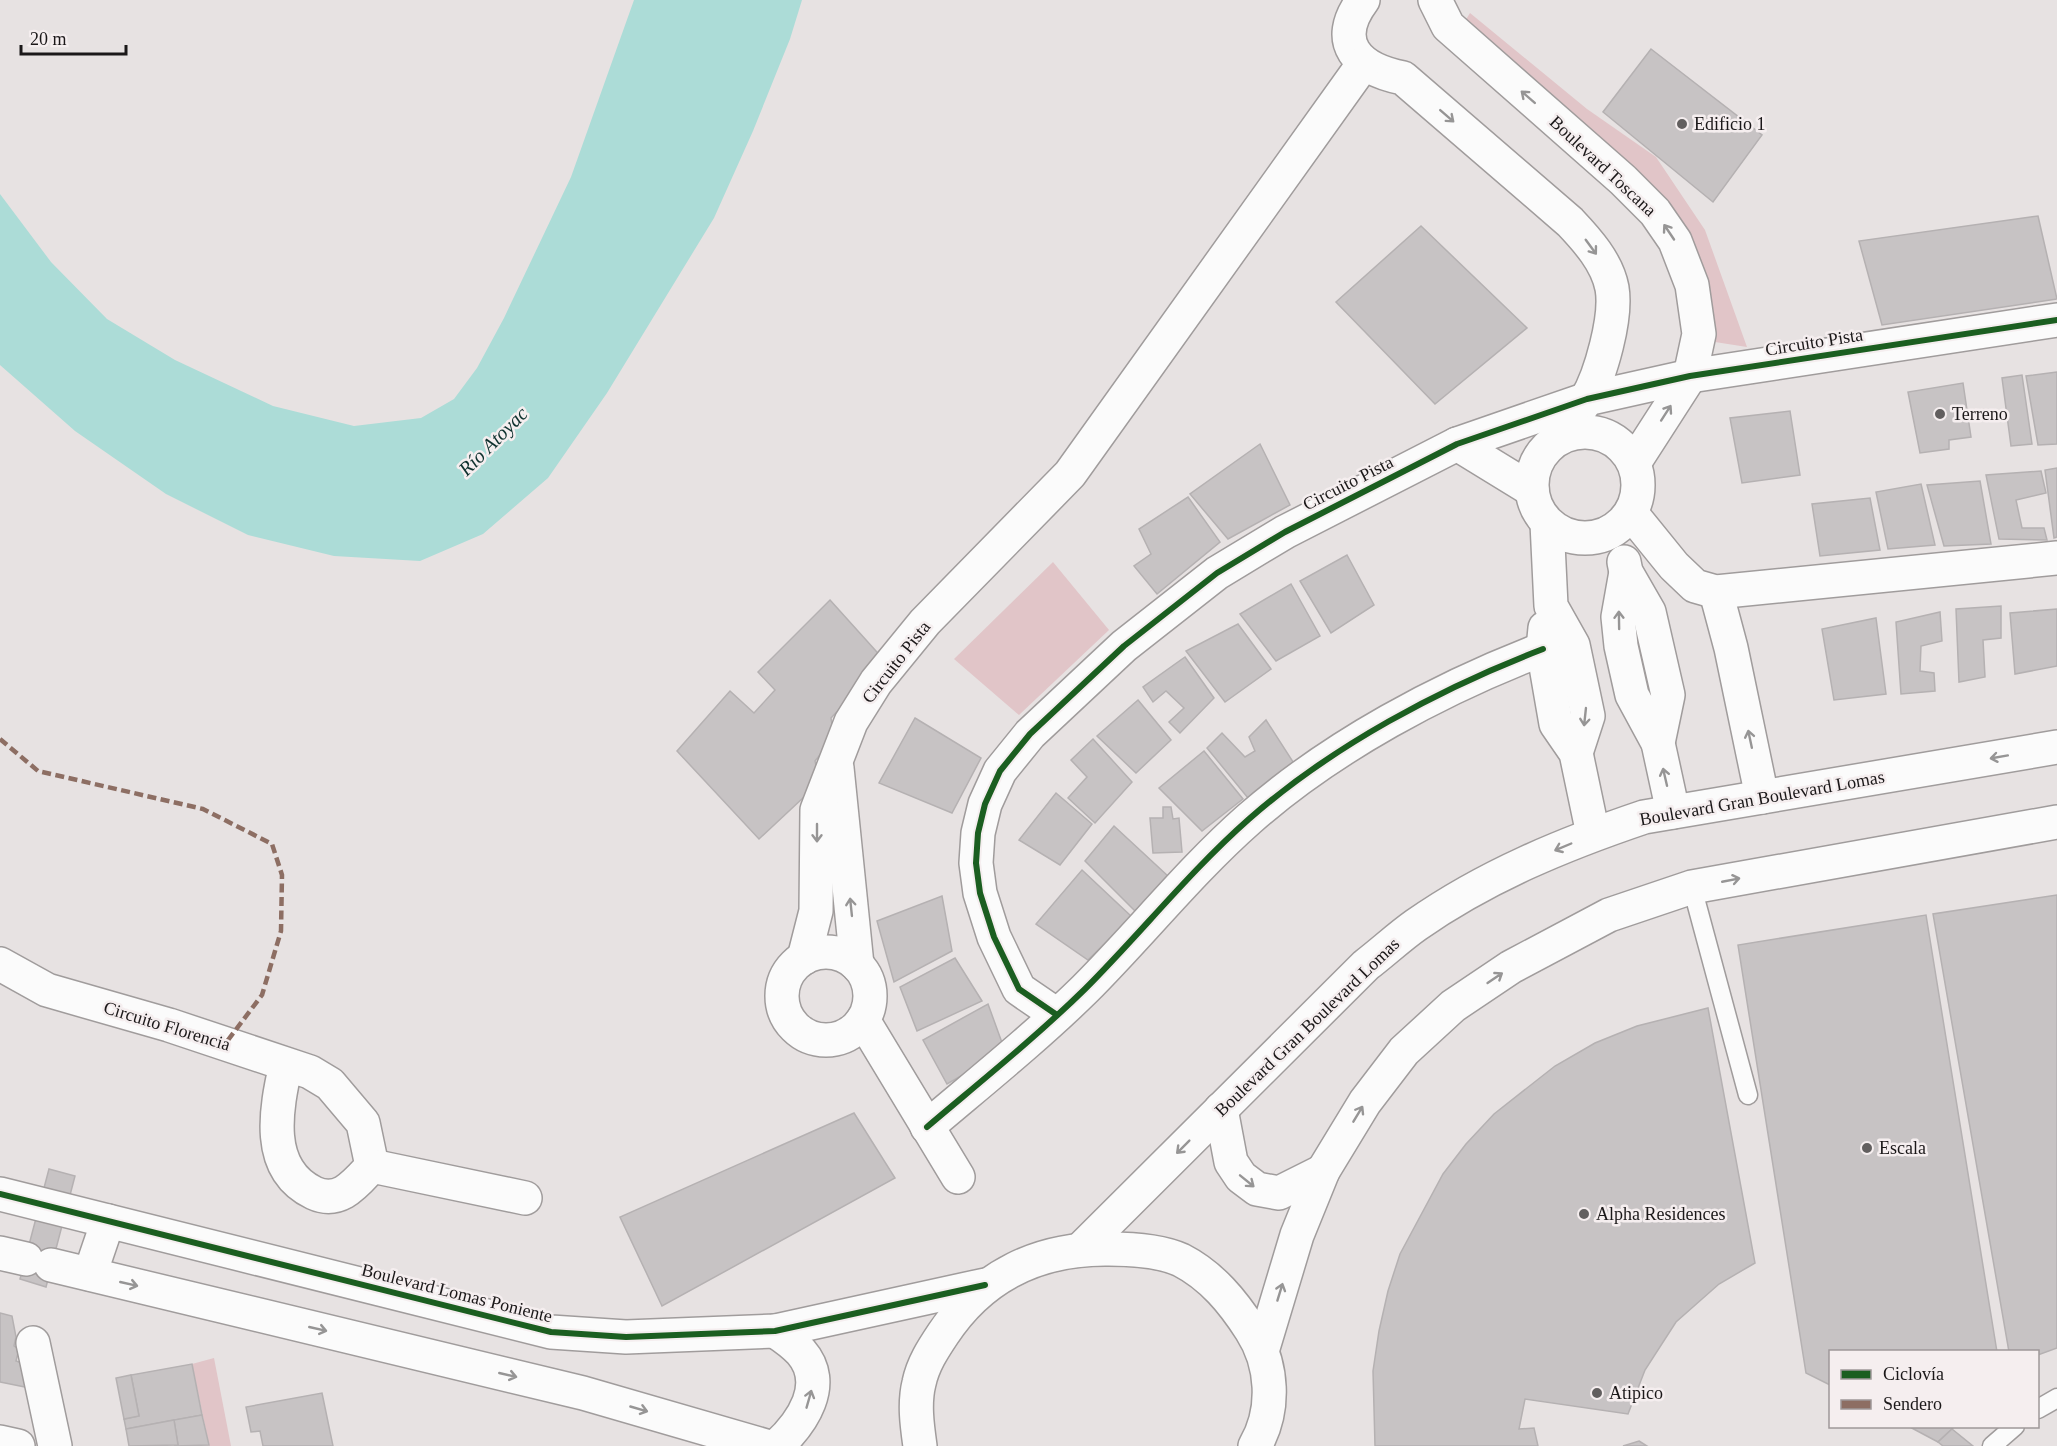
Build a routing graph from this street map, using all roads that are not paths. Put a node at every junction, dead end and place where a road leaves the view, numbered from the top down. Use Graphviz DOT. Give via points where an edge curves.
graph roads {
  1 [pos="1363,0"];
  2 [pos="1435,0"];
  3 [pos="1364,63"];
  4 [pos="2057,320"];
  5 [pos="1689,376"];
  6 [pos="1587,399"];
  7 [pos="1559,438"];
  8 [pos="1457,444"];
  9 [pos="1634,462"];
  10 [pos="1532,490"];
  11 [pos="1625,521"];
  12 [pos="1547,523"];
  13 [pos="2057,558"];
  14 [pos="1716,592"];
  15 [pos="1551,606"];
  16 [pos="1544,649"];
  17 [pos="2057,747"];
  18 [pos="1576,753"];
  19 [pos="836,757"];
  20 [pos="1762,797"];
  21 [pos="1673,812"];
  22 [pos="2057,822"];
  23 [pos="1593,834"];
  24 [pos="1692,887"];
  25 [pos="804,958"];
  26 [pos="0,964"];
  27 [pos="857,965"];
  28 [pos="0,980"];
  29 [pos="47,990"];
  30 [pos="1057,1015"];
  31 [pos="863,1020"];
  32 [pos="286,1064"];
  33 [pos="1748,1095"];
  34 [pos="1221,1109"];
  35 [pos="927,1127"];
  36 [pos="372,1166"];
  37 [pos="1323,1171"];
  38 [pos="958,1177"];
  39 [pos="0,1194"];
  40 [pos="525,1198"];
  41 [pos="108,1221"];
  42 [pos="1081,1249"];
  43 [pos="26,1259"];
  44 [pos="90,1274"];
  45 [pos="985,1285"];
  46 [pos="775,1331"];
  47 [pos="33,1343"];
  48 [pos="1263,1348"];
  49 [pos="2057,1398"];
  50 [pos="2039,1408"];
  51 [pos="2013,1428"];
  52 [pos="0,1442"];
  53 [pos="1261,1442"];
  54 [pos="18,1446"];
  55 [pos="56,1446"];
  56 [pos="766,1446"];
  57 [pos="777,1446"];
  58 [pos="920,1446"];
  59 [pos="1992,1446"];
  1 -- 3 [label="street" via="1350,17 1348,28 1351,45"];
  5 -- 2 [label="street, Boulevard Toscana, one-way" via="1699,334 1692,285 1675,241 1655,212 1623,180 1448,26"];
  3 -- 6 [label="street, one-way" via="1384,74 1403,78 1570,222 1593,247 1612,288 1611,325"];
  3 -- 19 [label="street, Circuito Pista" via="1070,474 925,622 876,682 851,722"];
  4 -- 5 [label="street, Circuito Pista"];
  5 -- 6 [label="street, Circuito Pista"];
  9 -- 5 [label="street, Boulevard Toscana, one-way"];
  6 -- 7 [label="street"];
  6 -- 8 [label="street, Circuito Pista"];
  7 -- 9 [label="street" via="1575,432 1610,437"];
  7 -- 10 [label="street" via="1538,460"];
  8 -- 10 [label="street"];
  8 -- 30 [label="street, Circuito Pista" via="1285,532 1217,573 1116,653 1030,734 1000,771 985,804 978,833 980,893 994,937 1019,989"];
  9 -- 11 [label="street" via="1639,479 1638,497"];
  10 -- 12 [label="street"];
  11 -- 12 [label="street" via="1601,536 1582,539 1563,534"];
  11 -- 14 [label="street" via="1695,585"];
  21 -- 11 [label="street, one-way" via="1658,742 1668,695 1649,612 1626,572"];
  12 -- 15 [label="street"];
  13 -- 14 [label="street"];
  20 -- 14 [label="street, one-way"];
  15 -- 16 [label="street"];
  15 -- 18 [label="street, one-way" via="1574,645 1588,716"];
  16 -- 18 [label="street" via="1556,724"];
  16 -- 30 [label="street" via="1496,667 1388,720 1250,818"];
  17 -- 20 [label="street, Boulevard Gran Boulevard Lomas, one-way"];
  18 -- 23 [label="street"];
  19 -- 25 [label="street, Circuito Pista, one-way" via="817,810 816,911"];
  27 -- 19 [label="street, one-way"];
  20 -- 21 [label="street, Boulevard Gran Boulevard Lomas"];
  21 -- 23 [label="street, Boulevard Gran Boulevard Lomas"];
  24 -- 22 [label="street, one-way"];
  23 -- 34 [label="street, Boulevard Gran Boulevard Lomas, one-way" via="1470,890 1414,926 1366,966"];
  24 -- 33 [label="lane"];
  37 -- 24 [label="street, one-way" via="1365,1102 1404,1051 1453,1006 1563,937 1609,915"];
  25 -- 27 [label="street" via="832,952"];
  25 -- 31 [label="street" via="785,979 782,993 783,1008 799,1031 812,1038 841,1038"];
  26 -- 29 [label="street, Circuito Florencia"];
  27 -- 31 [label="street" via="869,992"];
  28 -- 29 [label="street, Circuito Florencia"];
  29 -- 32 [label="street, Circuito Florencia"];
  30 -- 35 [label="street"];
  31 -- 35 [label="street"];
  32 -- 36 [label="street, Circuito Florencia" via="320,1078 346,1102 363,1123"];
  32 -- 36 [label="street" via="278,1138 283,1166 297,1184 317,1195 340,1196"];
  34 -- 37 [label="street, one-way" via="1231,1162 1241,1178 1257,1189 1279,1193"];
  34 -- 42 [label="street, Boulevard Gran Boulevard Lomas, one-way"];
  35 -- 38 [label="street"];
  36 -- 40 [label="street"];
  48 -- 37 [label="street, one-way" via="1296,1235"];
  39 -- 41 [label="street, Boulevard Lomas Poniente"];
  41 -- 44 [label="street"];
  41 -- 46 [label="street, Boulevard Lomas Poniente" via="551,1332 626,1337"];
  42 -- 45 [label="street" via="1046,1256"];
  42 -- 48 [label="street" via="1130,1249 1180,1260 1215,1283 1239,1310"];
  43 -- 44 [label="street"];
  44 -- 56 [label="street, one-way" via="583,1393"];
  45 -- 46 [label="street, Boulevard Lomas Poniente"];
  45 -- 58 [label="street" via="954,1317 929,1354 918,1384 916,1416"];
  57 -- 46 [label="street, one-way" via="801,1420 811,1396 813,1378 800,1350"];
  47 -- 55 [label="street"];
  48 -- 53 [label="street" via="1271,1383"];
  49 -- 50 [label="lane"];
  51 -- 59 [label="lane"];
  52 -- 54 [label="street"];
}
